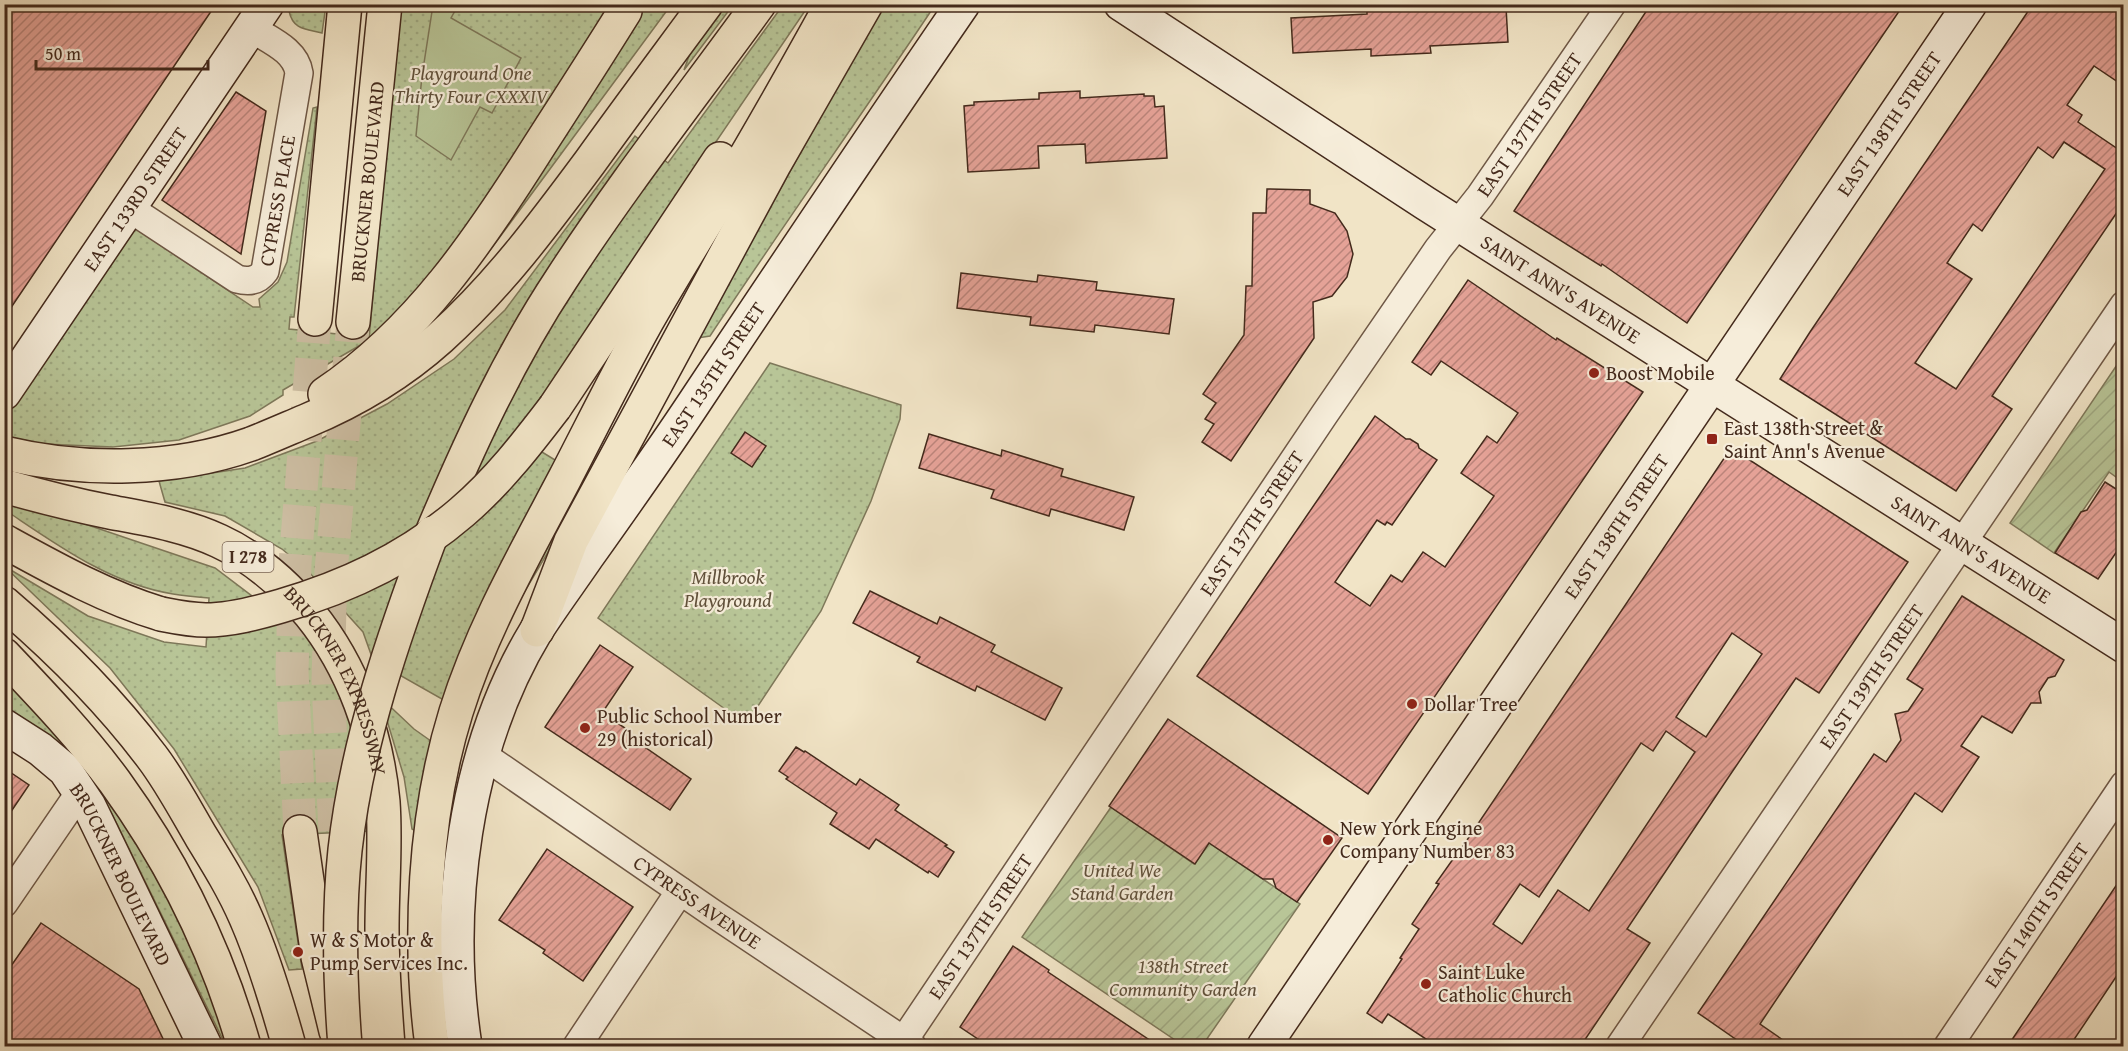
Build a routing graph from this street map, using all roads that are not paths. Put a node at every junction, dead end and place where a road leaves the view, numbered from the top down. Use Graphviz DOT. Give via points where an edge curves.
graph roads {
  1 [pos="345,4"];
  2 [pos="385,4"];
  3 [pos="706,4"];
  4 [pos="759,4"];
  5 [pos="832,4"];
  6 [pos="866,4"];
  7 [pos="963,4"];
  8 [pos="1121,4"];
  9 [pos="1612,4"];
  10 [pos="1970,4"];
  11 [pos="624,7"];
  12 [pos="259,16"];
  13 [pos="129,208"];
  14 [pos="1456,223"];
  15 [pos="2124,305"];
  16 [pos="315,319"];
  17 [pos="353,322"];
  18 [pos="1711,386"];
  19 [pos="4,393"];
  20 [pos="250,444"];
  21 [pos="11,455"];
  22 [pos="4,486"];
  23 [pos="4,541"];
  24 [pos="1960,543"];
  25 [pos="4,603"];
  26 [pos="537,630"];
  27 [pos="2124,646"];
  28 [pos="4,655"];
  29 [pos="4,726"];
  30 [pos="483,754"];
  31 [pos="2124,785"];
  32 [pos="80,792"];
  33 [pos="335,831"];
  34 [pos="300,832"];
  35 [pos="680,891"];
  36 [pos="4,903"];
  37 [pos="905,1045"];
  38 [pos="205,1047"];
  39 [pos="244,1047"];
  40 [pos="289,1047"];
  41 [pos="340,1047"];
  42 [pos="345,1047"];
  43 [pos="371,1047"];
  44 [pos="388,1047"];
  45 [pos="432,1047"];
  46 [pos="465,1047"];
  47 [pos="577,1047"];
  48 [pos="1264,1047"];
  49 [pos="1620,1047"];
  50 [pos="1948,1047"];
  1 -- 16 [label="main road, BRUCKNER BOULEVARD"];
  2 -- 17 [label="main road, BRUCKNER BOULEVARD"];
  3 -- 20 [label="main road" via="544,225 459,321 413,360 366,391"];
  4 -- 42 [label="main road, bridge" via="577,255 515,356 451,487 391,649 368,733 345,850 341,965"];
  5 -- 23 [label="main road, bridge" via="734,137 555,407 509,466 439,532 414,549 324,592 250,614 206,620 137,607"];
  5 -- 45 [label="main road" via="648,321 489,626 467,679 438,786 426,901 426,983"];
  6 -- 26 [label="main road" via="571,541"];
  7 -- 26 [label="main road, EAST 135TH STREET" via="672,437"];
  8 -- 14 [label="main road, SAINT ANN'S AVENUE"];
  9 -- 14 [label="street, EAST 137TH STREET" via="1480,196"];
  10 -- 18 [label="main road, EAST 138TH STREET"];
  11 -- 20 [label="main road" via="495,215 429,300 353,374"];
  12 -- 13 [label="main road, EAST 133RD STREET"];
  12 -- 13 [label="street, CYPRESS PLACE" via="295,59 299,73 265,271 256,279 237,279"];
  13 -- 19 [label="main road, EAST 133RD STREET"];
  14 -- 18 [label="main road, SAINT ANN'S AVENUE"];
  14 -- 37 [label="street, EAST 137TH STREET"];
  15 -- 24 [label="street, EAST 139TH STREET"];
  18 -- 24 [label="main road, SAINT ANN'S AVENUE"];
  18 -- 48 [label="main road, EAST 138TH STREET"];
  20 -- 21 [label="main road" via="176,461 125,465 64,465"];
  22 -- 44 [label="main road, BRUCKNER EXPRESSWAY / I 278" via="186,529 236,549 280,581 339,656 373,741 378,769 384,819 383,963"];
  24 -- 27 [label="main road, SAINT ANN'S AVENUE"];
  24 -- 49 [label="street, EAST 139TH STREET"];
  25 -- 40 [label="main road" via="99,694 153,759 230,886 256,941"];
  26 -- 30 [label="main road, EAST 135TH STREET" via="505,691"];
  28 -- 39 [label="main road" via="113,781 154,842 210,951"];
  29 -- 32 [label="main road, BRUCKNER BOULEVARD" via="65,770"];
  30 -- 35 [label="street, CYPRESS AVENUE"];
  30 -- 46 [label="main road" via="467,819 459,897 459,985"];
  31 -- 50 [label="street, EAST 140TH STREET"];
  32 -- 36 [label="street"];
  32 -- 38 [label="main road, BRUCKNER BOULEVARD"];
  33 -- 43 [label="main road" via="353,966"];
  34 -- 41 [label="main road" via="318,957"];
  35 -- 37 [label="street, CYPRESS AVENUE"];
  35 -- 47 [label="street"];
}
